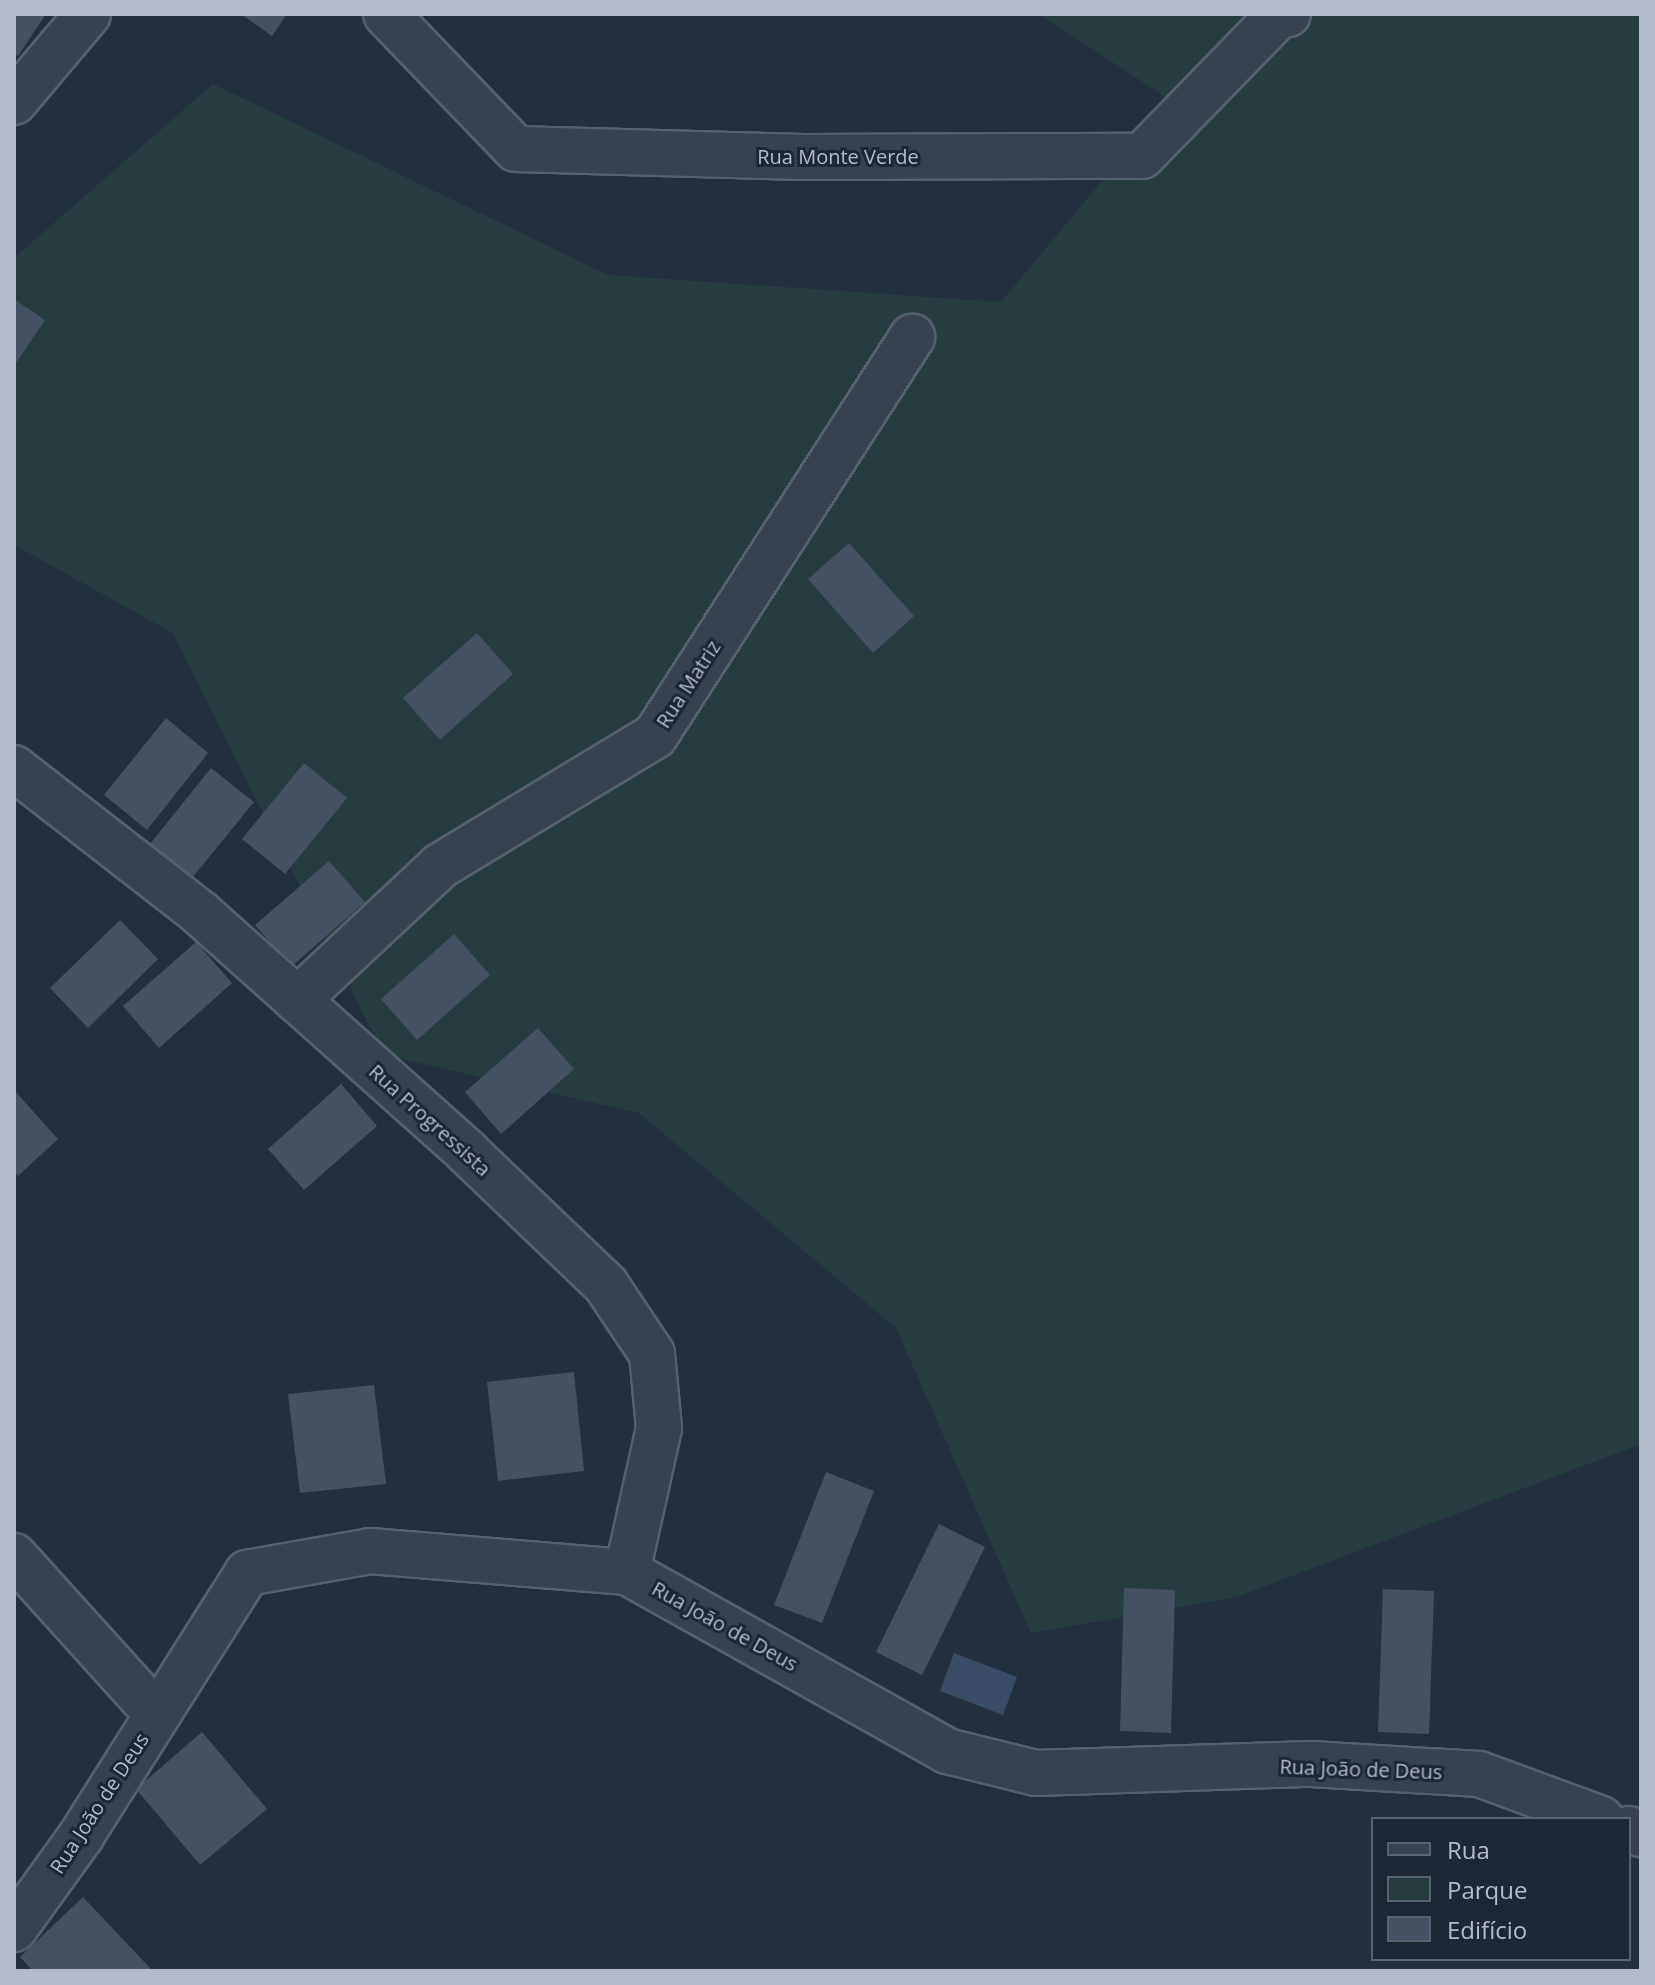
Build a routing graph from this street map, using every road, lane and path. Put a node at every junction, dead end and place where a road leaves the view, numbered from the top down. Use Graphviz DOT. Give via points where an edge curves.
graph roads {
  1 [pos="88,14"];
  2 [pos="386,14"];
  3 [pos="1288,14"];
  4 [pos="14,102"];
  5 [pos="912,337"];
  6 [pos="14,768"];
  7 [pos="297,1000"];
  8 [pos="14,1556"];
  9 [pos="627,1572"];
  10 [pos="157,1714"];
  11 [pos="1596,1817"];
  12 [pos="14,1929"];
  1 -- 4 [label="street"];
  2 -- 3 [label="street, Rua Monte Verde" via="516,149 803,157 1142,156 1278,16"];
  5 -- 7 [label="street, Rua Matriz" via="655,736 440,866"];
  6 -- 7 [label="street, Rua Progressista" via="200,913"];
  7 -- 9 [label="street, Rua Progressista" via="606,1285 652,1354 659,1428"];
  8 -- 10 [label="street"];
  9 -- 10 [label="street, Rua João de Deus" via="370,1551 247,1573"];
  9 -- 11 [label="street, Rua João de Deus" via="962,1755 1036,1773 1311,1764 1479,1774"];
  10 -- 12 [label="street, Rua João de Deus"];
}
